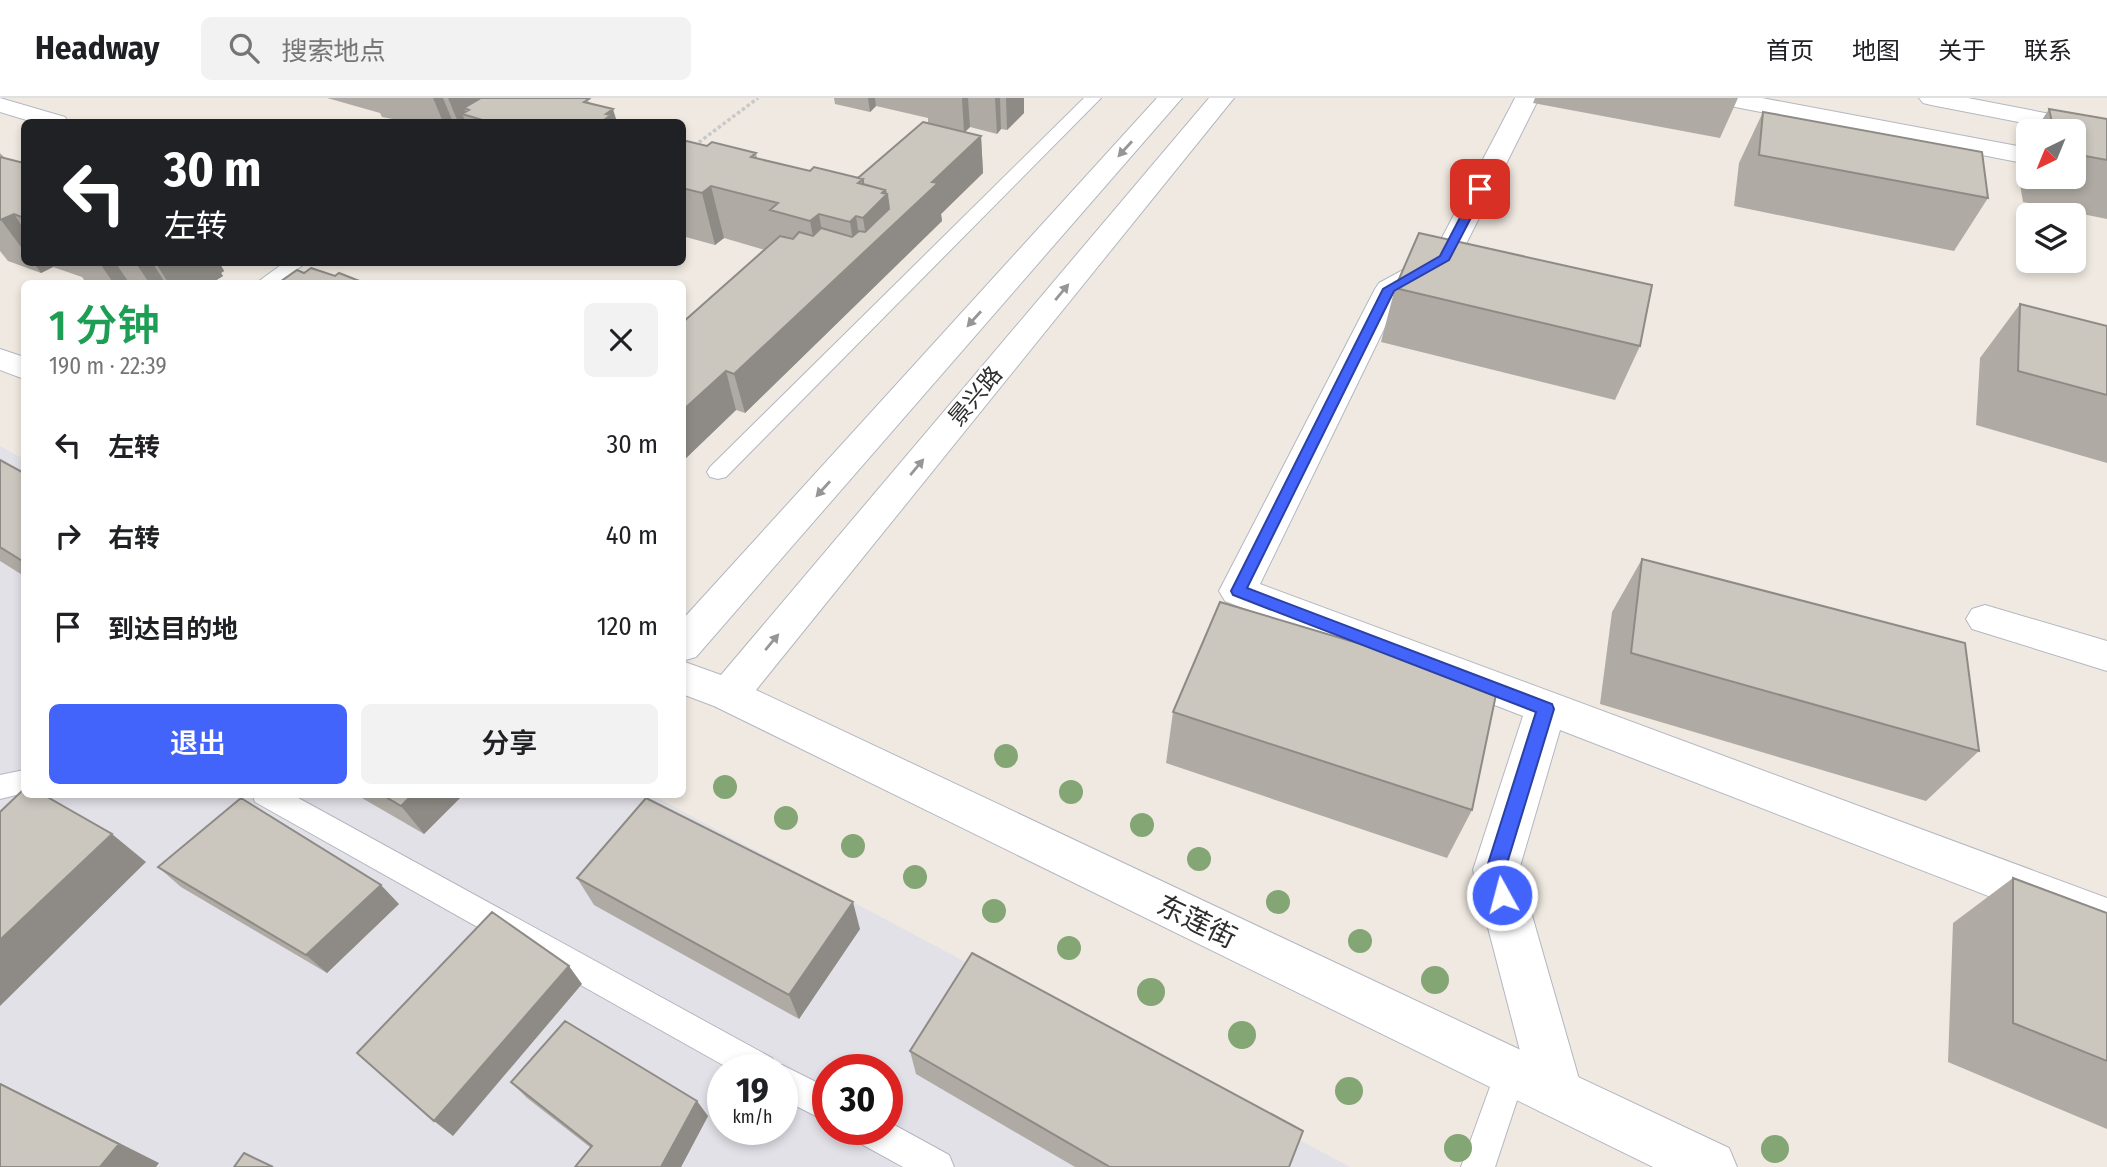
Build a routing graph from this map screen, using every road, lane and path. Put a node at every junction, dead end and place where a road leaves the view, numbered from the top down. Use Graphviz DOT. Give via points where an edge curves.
graph roads {
  1 [pos="758,98"];
  2 [pos="1093,98"];
  3 [pos="1170,98"];
  4 [pos="1222,98"];
  5 [pos="1527,98"];
  6 [pos="1725,98"];
  7 [pos="1931,98"];
  8 [pos="0,104"];
  9 [pos="47,119"];
  10 [pos="2107,132"];
  11 [pos="693,147"];
  12 [pos="2016,154"];
  13 [pos="292,266"];
  14 [pos="270,280"];
  15 [pos="718,472"];
  16 [pos="1984,619"];
  17 [pos="686,642"];
  18 [pos="2107,656"];
  19 [pos="686,679"];
  20 [pos="728,695"];
  21 [pos="1546,709"];
  22 [pos="21,783"];
  23 [pos="0,787"];
  24 [pos="271,798"];
  25 [pos="2107,920"];
  26 [pos="734,1054"];
  27 [pos="1510,1073"];
  28 [pos="1557,1093"];
  29 [pos="897,1145"];
  30 [pos="937,1167"];
  31 [pos="1478,1167"];
  32 [pos="1710,1167"];
  1 -- 11 [label="path"];
  2 -- 15 [label="lane"];
  3 -- 17 [label="street, one-way"];
  20 -- 4 [label="street, 景兴路, one-way"];
  5 -- 21 [label="street" via="1445,258 1389,289 1238,591"];
  6 -- 12 [label="street"];
  7 -- 10 [label="street"];
  8 -- 9 [label="street"];
  13 -- 14 [label="lane"];
  16 -- 18 [label="street"];
  19 -- 20 [label="street, 东莲街"];
  20 -- 27 [label="street, 东莲街"];
  21 -- 25 [label="street"];
  21 -- 28 [label="street" via="1496,870"];
  22 -- 23 [label="lane"];
  24 -- 26 [label="lane"];
  27 -- 28 [label="street, 东莲街"];
  27 -- 31 [label="lane"];
  28 -- 32 [label="street, 东莲街"];
  29 -- 30 [label="lane"];
}
